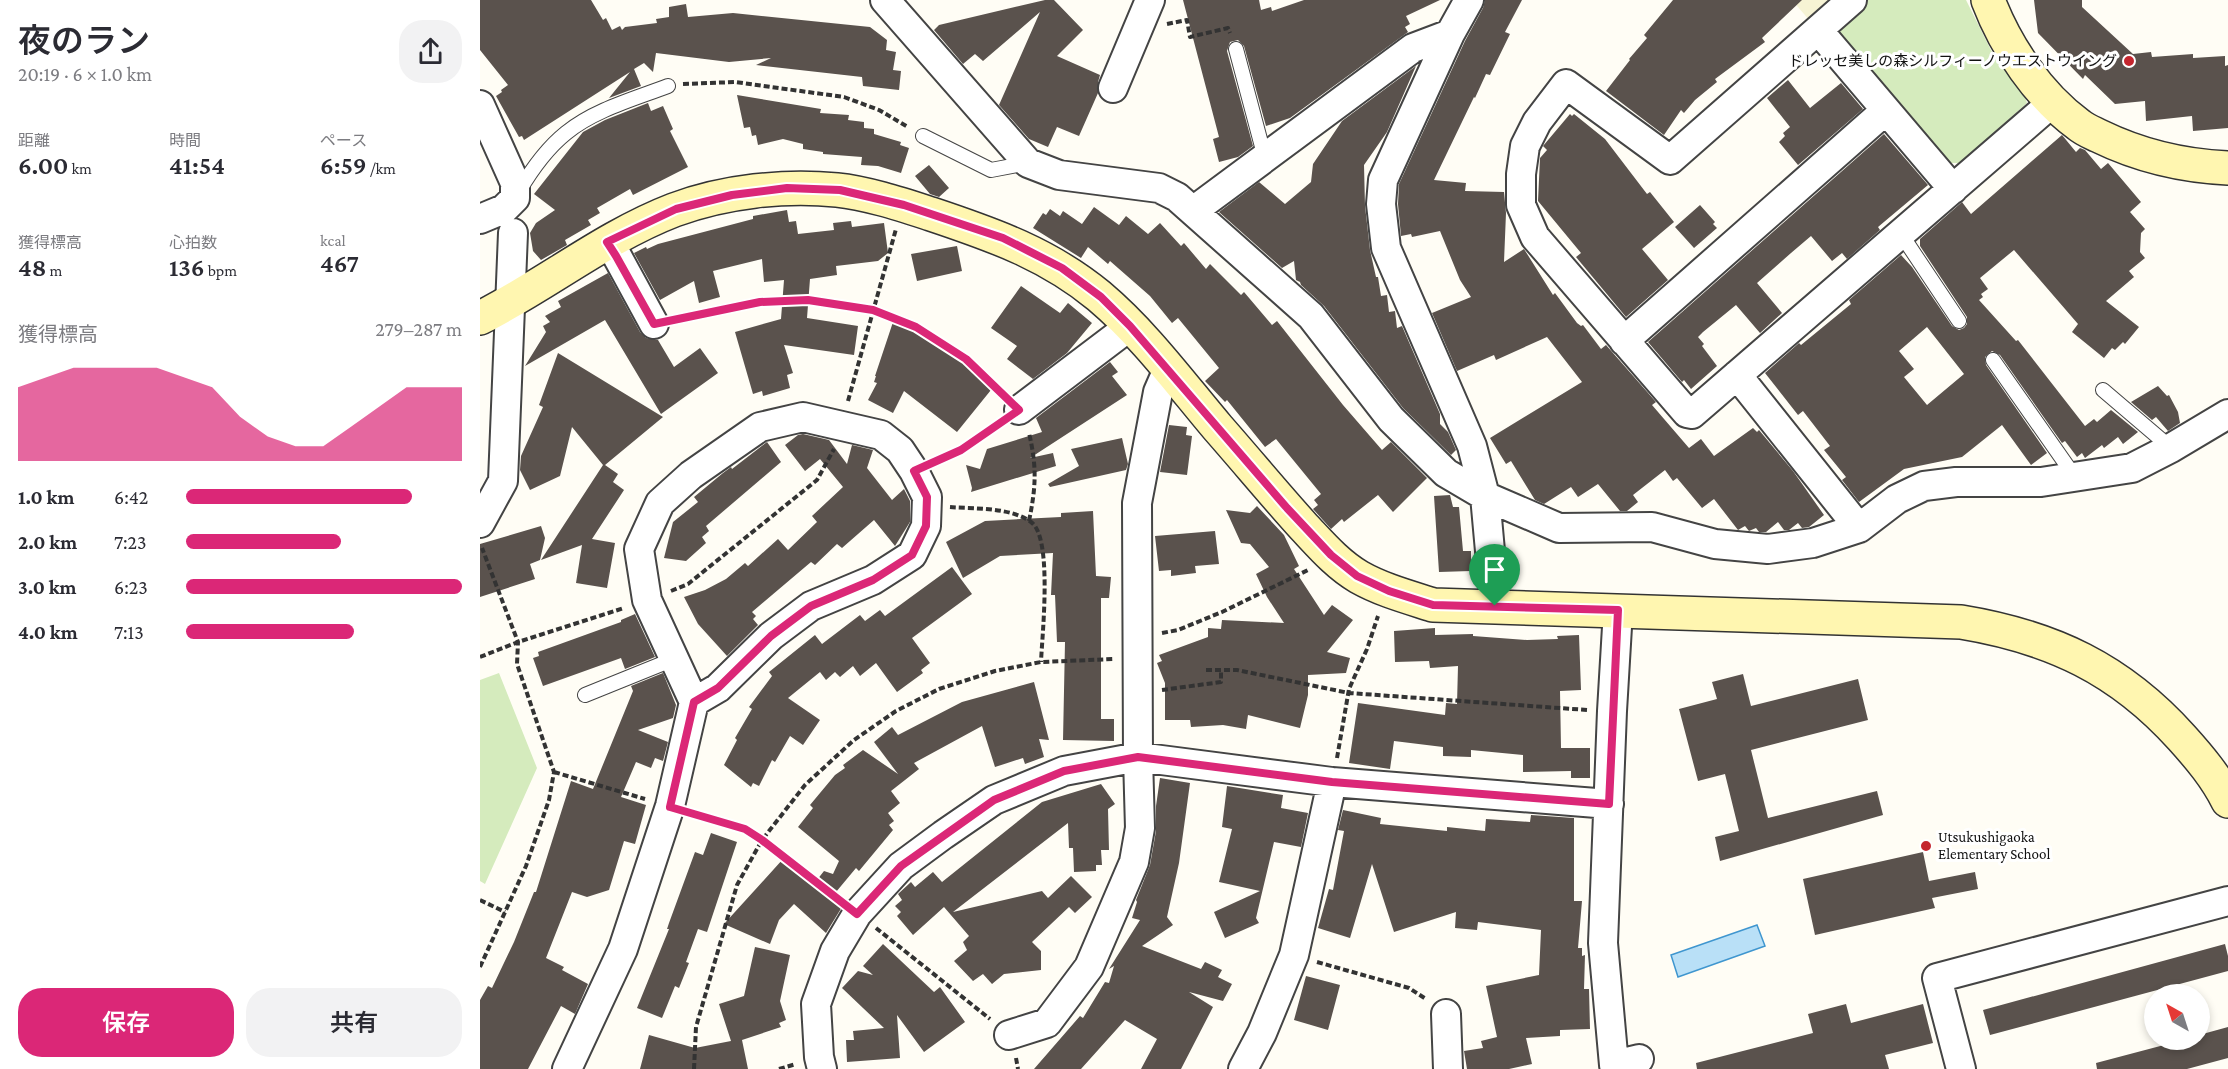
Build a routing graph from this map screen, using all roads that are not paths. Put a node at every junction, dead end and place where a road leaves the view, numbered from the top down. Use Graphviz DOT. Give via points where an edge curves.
graph roads {
  1 [pos="885,0"];
  2 [pos="1150,0"];
  3 [pos="1468,0"];
  4 [pos="1852,0"];
  5 [pos="1988,0"];
  6 [pos="1818,30"];
  7 [pos="1450,34"];
  8 [pos="1236,49"];
  9 [pos="668,86"];
  10 [pos="1113,88"];
  11 [pos="2053,102"];
  12 [pos="480,105"];
  13 [pos="1885,111"];
  14 [pos="923,136"];
  15 [pos="1265,158"];
  16 [pos="1028,164"];
  17 [pos="2228,168"];
  18 [pos="1953,189"];
  19 [pos="514,198"];
  20 [pos="1194,211"];
  21 [pos="480,219"];
  22 [pos="513,233"];
  23 [pos="1901,234"];
  24 [pos="607,242"];
  25 [pos="512,302"];
  26 [pos="480,318"];
  27 [pos="1959,321"];
  28 [pos="654,324"];
  29 [pos="1130,326"];
  30 [pos="1624,341"];
  31 [pos="1993,360"];
  32 [pos="1168,369"];
  33 [pos="1737,375"];
  34 [pos="2103,390"];
  35 [pos="1019,410"];
  36 [pos="2228,414"];
  37 [pos="2171,448"];
  38 [pos="2074,477"];
  39 [pos="1485,496"];
  40 [pos="480,523"];
  41 [pos="1860,528"];
  42 [pos="1495,606"];
  43 [pos="1618,610"];
  44 [pos="674,659"];
  45 [pos="585,695"];
  46 [pos="694,702"];
  47 [pos="1138,757"];
  48 [pos="2223,779"];
  49 [pos="1332,782"];
  50 [pos="1609,804"];
  51 [pos="2228,900"];
  52 [pos="1446,1014"];
  53 [pos="1009,1035"];
  54 [pos="1639,1059"];
  55 [pos="567,1069"];
  56 [pos="822,1069"];
  57 [pos="1243,1069"];
  58 [pos="1448,1069"];
  59 [pos="1961,1069"];
  1 -- 16 [label="street"];
  2 -- 10 [label="street"];
  3 -- 7 [label="street"];
  4 -- 6 [label="street"];
  5 -- 11 [label="street" via="2016,58"];
  6 -- 13 [label="street"];
  6 -- 30 [label="street" via="1670,160 1566,84 1537,122 1525,146 1521,205 1535,237"];
  7 -- 15 [label="street" via="1413,48"];
  7 -- 39 [label="street" via="1383,180 1381,204 1386,248 1472,446"];
  8 -- 15 [label="lane"];
  9 -- 19 [label="lane" via="602,112 567,132 537,163"];
  11 -- 17 [label="street" via="2080,126 2122,147 2177,163"];
  11 -- 18 [label="street"];
  12 -- 19 [label="street" via="514,183"];
  13 -- 18 [label="street"];
  13 -- 30 [label="street"];
  14 -- 16 [label="lane" via="991,170"];
  15 -- 20 [label="street"];
  16 -- 20 [label="street" via="1059,175 1158,188"];
  18 -- 23 [label="street"];
  19 -- 21 [label="street" via="504,209"];
  20 -- 39 [label="street" via="1311,316 1391,419 1446,473"];
  22 -- 25 [label="street"];
  23 -- 27 [label="lane"];
  23 -- 33 [label="street"];
  24 -- 25 [label="street"];
  24 -- 28 [label="street"];
  24 -- 29 [label="street" via="676,209 732,195 787,188 840,190 904,205 1003,238 1062,268 1101,297"];
  25 -- 26 [label="street"];
  25 -- 40 [label="street" via="503,481"];
  29 -- 32 [label="street"];
  29 -- 35 [label="street"];
  30 -- 33 [label="street" via="1687,413 1692,414"];
  31 -- 38 [label="lane"];
  32 -- 42 [label="street" via="1287,508 1331,555 1357,576 1433,605"];
  32 -- 47 [label="street" via="1158,392 1137,503"];
  33 -- 41 [label="street"];
  34 -- 37 [label="lane"];
  36 -- 37 [label="street"];
  37 -- 38 [label="street" via="2132,468"];
  38 -- 41 [label="street" via="2041,482 1924,486 1897,499"];
  39 -- 41 [label="street" via="1559,528 1652,527 1715,544 1768,549 1813,543"];
  39 -- 42 [label="street"];
  42 -- 43 [label="street"];
  43 -- 48 [label="street" via="1961,622 2001,628 2050,644 2114,677 2160,713"];
  43 -- 50 [label="street"];
  44 -- 45 [label="lane"];
  44 -- 46 [label="street"];
  44 -- 46 [label="street" via="647,600 639,549 660,503 691,475 759,427 803,417 881,435 900,450 927,497 926,526 912,555 873,580 811,606 771,636 718,688"];
  46 -- 55 [label="street" via="670,807 623,949"];
  47 -- 49 [label="street"];
  47 -- 53 [label="street" via="1140,828 1134,862 1089,967 1047,1023"];
  47 -- 56 [label="street" via="1064,771 994,800 901,866 857,914 835,951 816,1004"];
  49 -- 50 [label="street"];
  49 -- 57 [label="street" via="1294,955 1262,1034"];
  50 -- 54 [label="street" via="1603,943 1614,1065"];
  51 -- 59 [label="street" via="1937,978"];
  52 -- 58 [label="street"];
}
